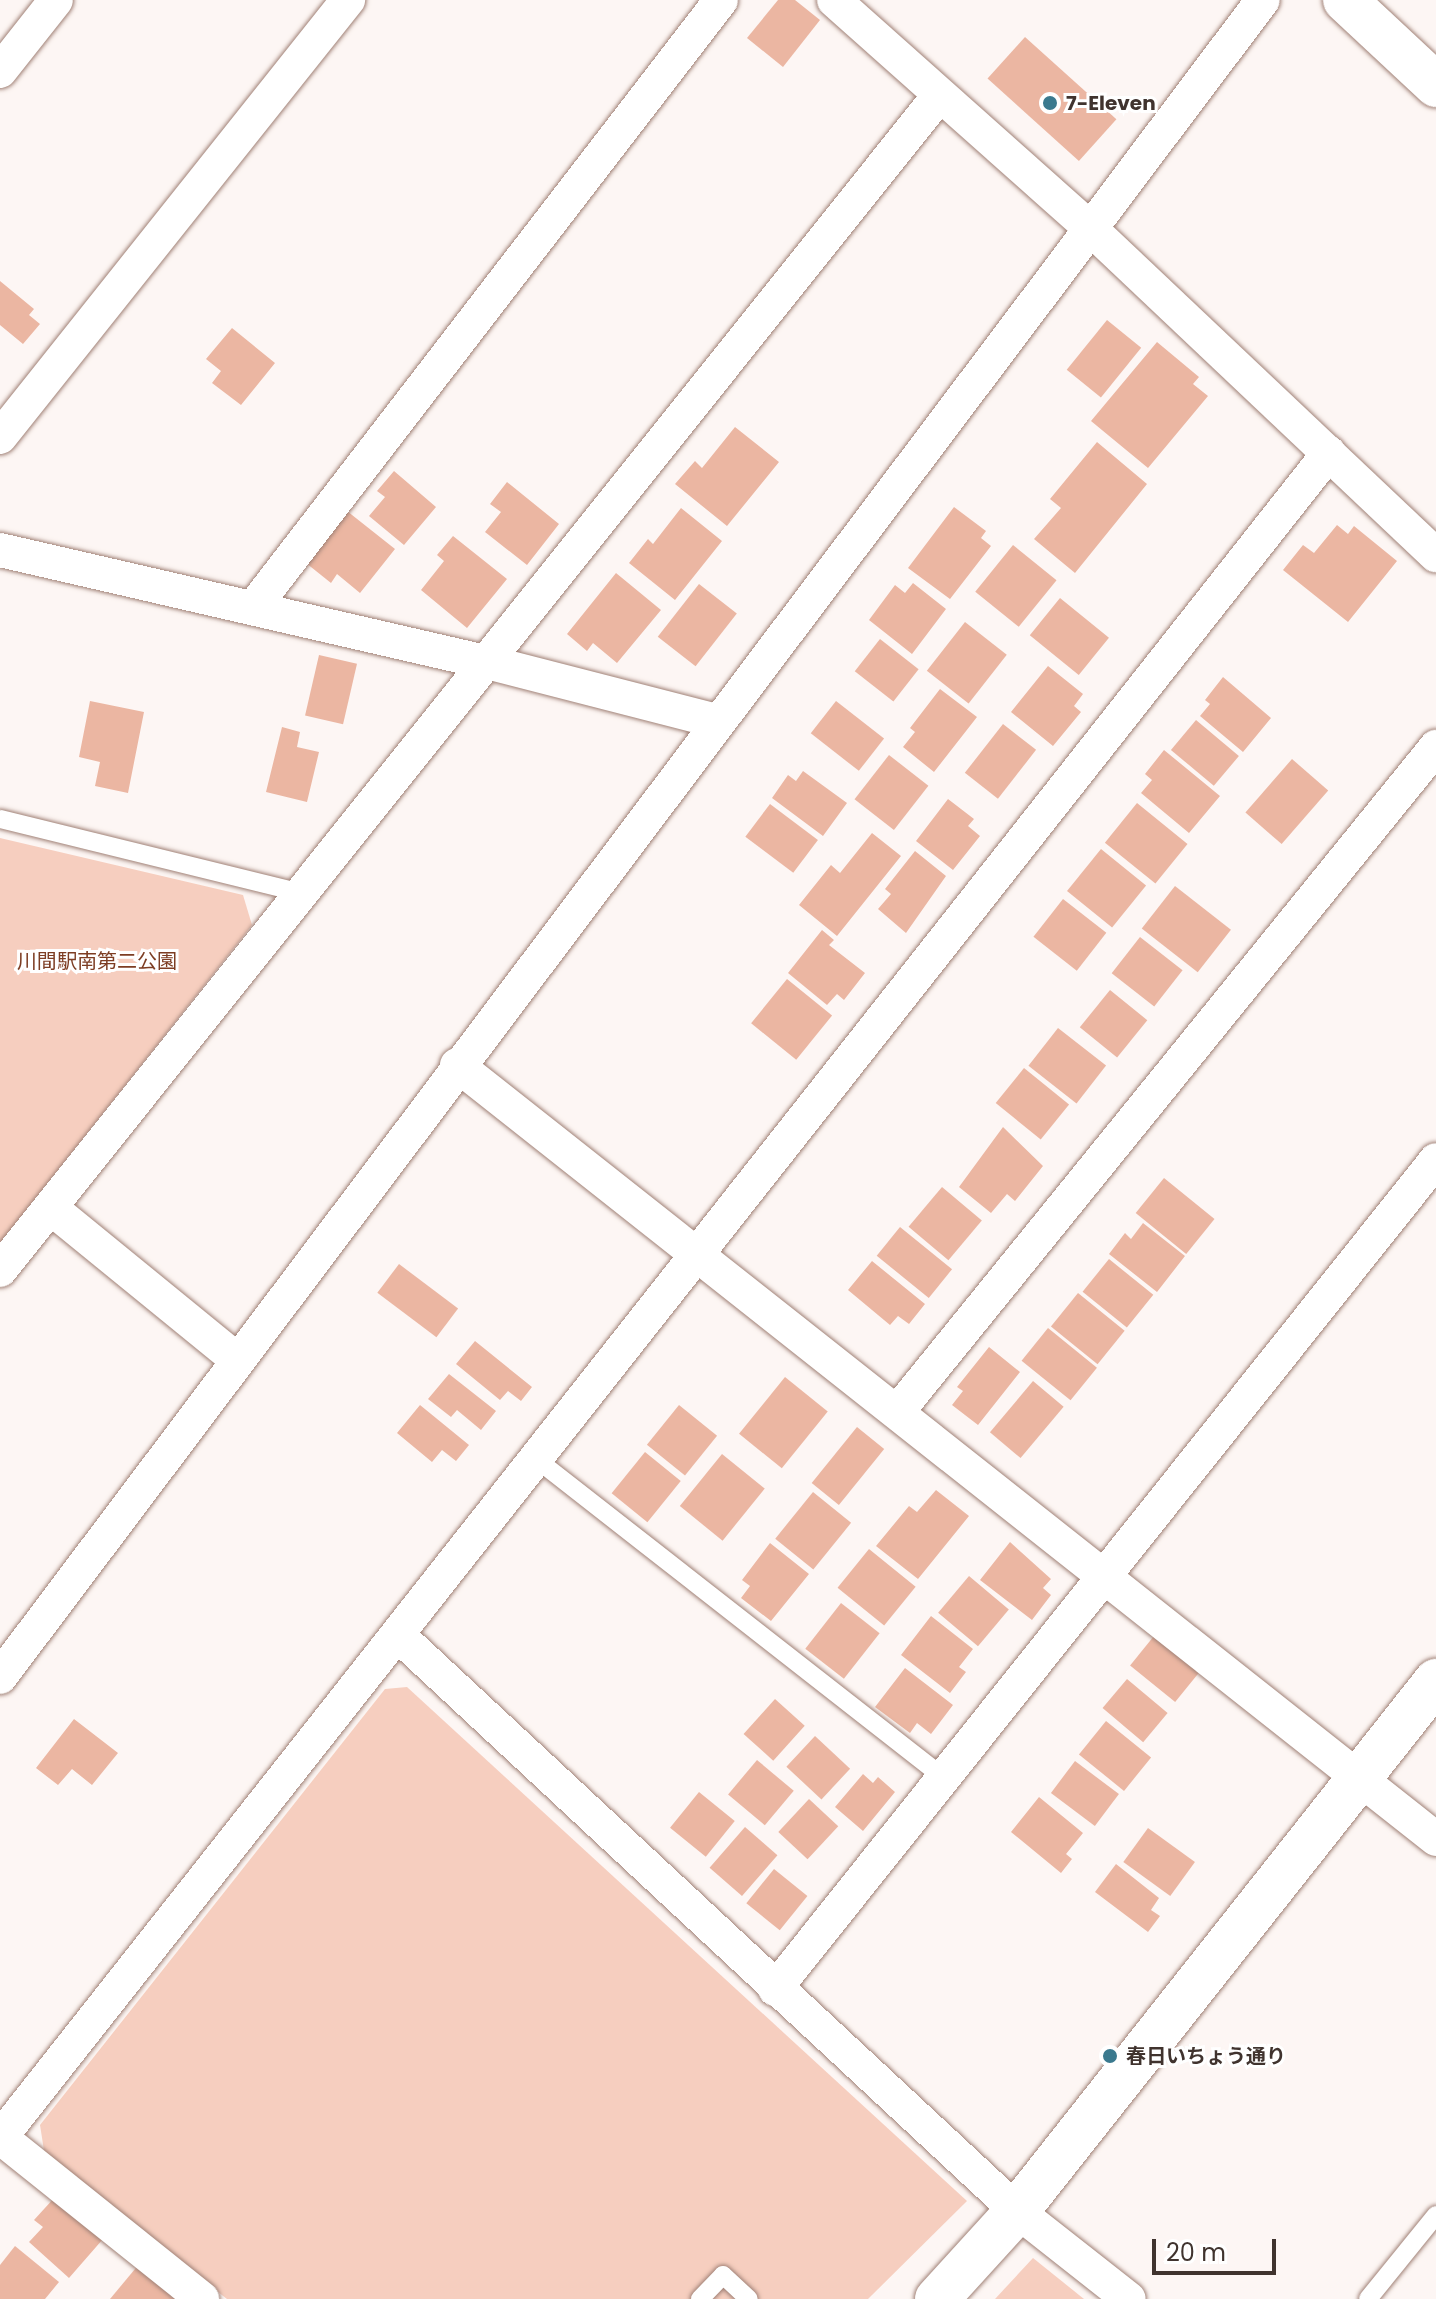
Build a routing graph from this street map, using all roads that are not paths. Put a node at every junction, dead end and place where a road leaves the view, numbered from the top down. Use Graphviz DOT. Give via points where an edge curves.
graph roads {
  1 [pos="56,0"];
  2 [pos="348,0"];
  3 [pos="721,0"];
  4 [pos="834,0"];
  5 [pos="1263,0"];
  6 [pos="1345,0"];
  7 [pos="0,71"];
  8 [pos="1436,85"];
  9 [pos="939,96"];
  10 [pos="1091,229"];
  11 [pos="0,437"];
  12 [pos="1329,453"];
  13 [pos="0,550"];
  14 [pos="1436,555"];
  15 [pos="253,608"];
  16 [pos="487,662"];
  17 [pos="716,721"];
  18 [pos="1436,747"];
  19 [pos="0,819"];
  20 [pos="302,893"];
  21 [pos="457,1065"];
  22 [pos="1436,1160"];
  23 [pos="51,1208"];
  24 [pos="695,1255"];
  25 [pos="0,1270"];
  26 [pos="236,1359"];
  27 [pos="898,1411"];
  28 [pos="535,1458"];
  29 [pos="1104,1574"];
  30 [pos="398,1635"];
  31 [pos="0,1677"];
  32 [pos="1436,1681"];
  33 [pos="943,1777"];
  34 [pos="1360,1777"];
  35 [pos="1436,1839"];
  36 [pos="775,1989"];
  37 [pos="0,2138"];
  38 [pos="1017,2211"];
  39 [pos="1436,2215"];
  40 [pos="202,2299"];
  41 [pos="700,2299"];
  42 [pos="749,2299"];
  43 [pos="937,2299"];
  44 [pos="1129,2299"];
  45 [pos="1368,2299"];
  1 -- 7 [label="street"];
  2 -- 11 [label="street"];
  3 -- 15 [label="street"];
  4 -- 9 [label="street"];
  5 -- 10 [label="street"];
  6 -- 8 [label="street"];
  9 -- 10 [label="street"];
  9 -- 16 [label="street"];
  10 -- 12 [label="street"];
  10 -- 17 [label="street"];
  12 -- 14 [label="street"];
  12 -- 24 [label="street"];
  13 -- 15 [label="street"];
  15 -- 16 [label="street"];
  16 -- 17 [label="street"];
  16 -- 20 [label="street"];
  17 -- 21 [label="street"];
  18 -- 27 [label="street"];
  19 -- 20 [label="lane"];
  20 -- 23 [label="street"];
  21 -- 24 [label="street"];
  21 -- 26 [label="street"];
  22 -- 29 [label="street"];
  23 -- 25 [label="street"];
  23 -- 26 [label="street"];
  24 -- 27 [label="street"];
  24 -- 28 [label="street"];
  26 -- 31 [label="street"];
  27 -- 29 [label="street"];
  28 -- 30 [label="street"];
  28 -- 33 [label="lane"];
  29 -- 33 [label="street"];
  29 -- 34 [label="street"];
  30 -- 36 [label="street"];
  30 -- 37 [label="street"];
  32 -- 34 [label="street"];
  33 -- 36 [label="street"];
  34 -- 35 [label="street"];
  34 -- 38 [label="street"];
  36 -- 38 [label="street"];
  37 -- 40 [label="street"];
  38 -- 43 [label="street"];
  38 -- 44 [label="street"];
  39 -- 45 [label="lane"];
  41 -- 42 [label="lane" via="723,2275"];
}
